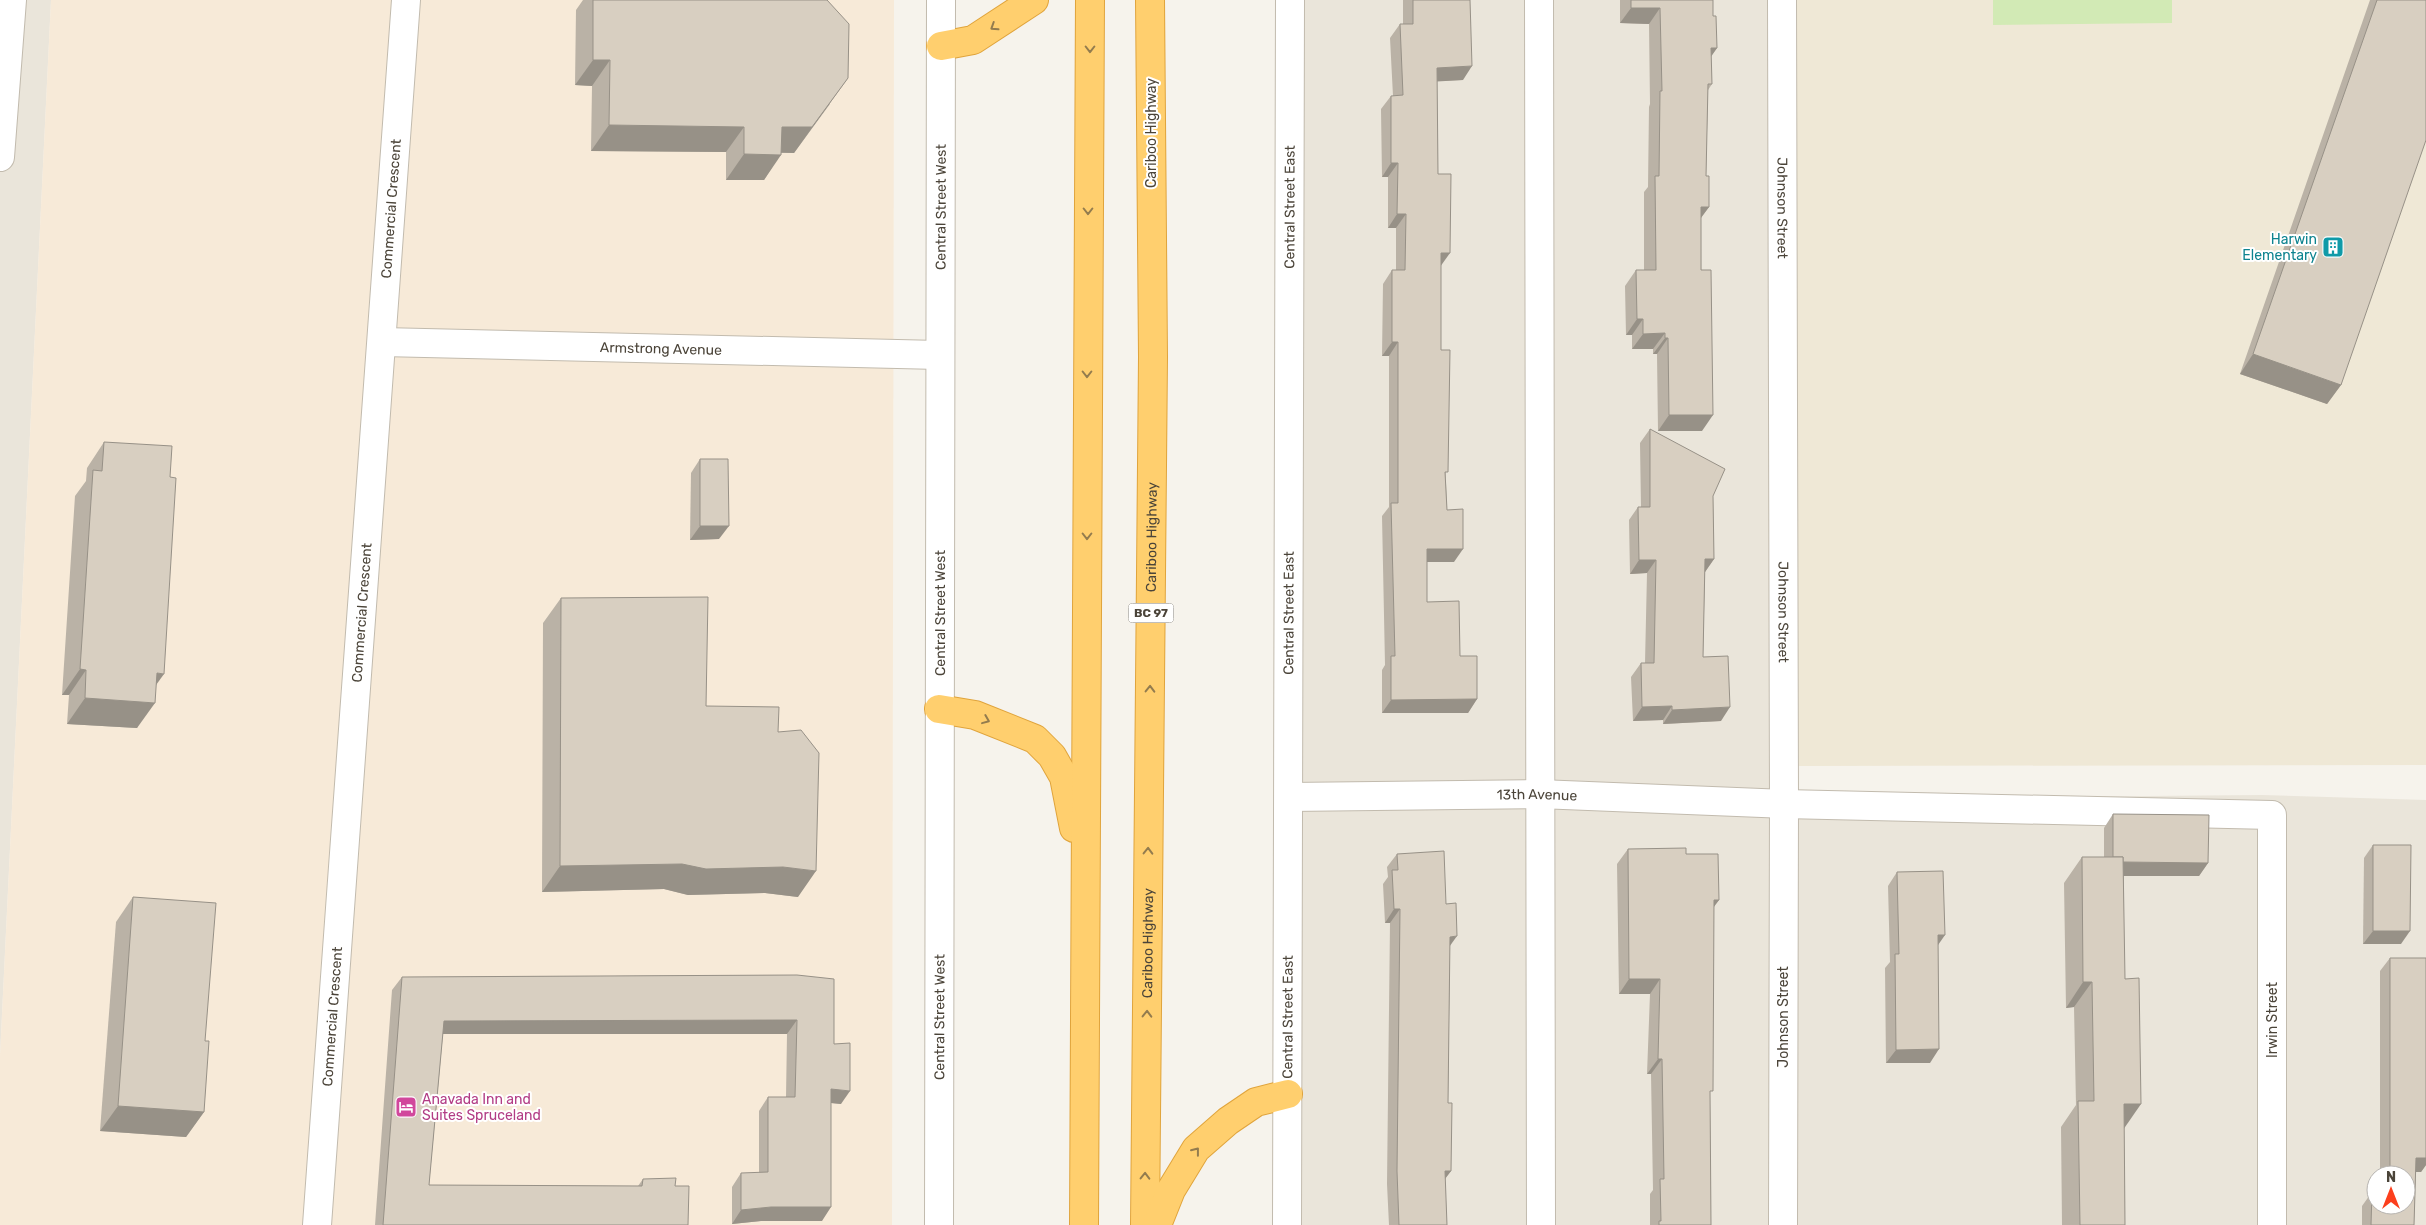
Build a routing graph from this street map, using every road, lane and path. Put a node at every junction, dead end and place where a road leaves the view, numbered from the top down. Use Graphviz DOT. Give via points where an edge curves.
graph roads {
  1 [pos="12,0"];
  2 [pos="406,0"];
  3 [pos="941,0"];
  4 [pos="1034,0"];
  5 [pos="1090,0"];
  6 [pos="1150,0"];
  7 [pos="1290,0"];
  8 [pos="1539,0"];
  9 [pos="1782,0"];
  10 [pos="941,46"];
  11 [pos="0,157"];
  12 [pos="382,342"];
  13 [pos="939,355"];
  14 [pos="939,709"];
  15 [pos="1539,794"];
  16 [pos="1289,797"];
  17 [pos="1784,804"];
  18 [pos="2272,815"];
  19 [pos="1086,886"];
  20 [pos="1288,1094"];
  21 [pos="317,1225"];
  22 [pos="939,1225"];
  23 [pos="1084,1225"];
  24 [pos="1145,1225"];
  25 [pos="1157,1225"];
  26 [pos="1288,1225"];
  27 [pos="1541,1225"];
  28 [pos="1782,1225"];
  29 [pos="2272,1225"];
  1 -- 11 [label="street"];
  2 -- 12 [label="street, Commercial Crescent"];
  3 -- 10 [label="street, Central Street West"];
  4 -- 10 [label="highway, one-way" via="973,40"];
  5 -- 19 [label="highway, one-way"];
  24 -- 6 [label="highway, Cariboo Highway / BC 97, one-way" via="1153,367"];
  7 -- 16 [label="street, Central Street East"];
  8 -- 15 [label="street"];
  9 -- 17 [label="street, Johnson Street"];
  10 -- 13 [label="street, Central Street West"];
  12 -- 13 [label="street, Armstrong Avenue"];
  12 -- 21 [label="street, Commercial Crescent"];
  13 -- 14 [label="street, Central Street West"];
  14 -- 19 [label="highway, one-way" via="975,715 1034,739 1052,756 1064,777"];
  14 -- 22 [label="street, Central Street West"];
  15 -- 16 [label="street, 13th Avenue"];
  15 -- 17 [label="street, 13th Avenue"];
  15 -- 27 [label="street"];
  16 -- 20 [label="street, Central Street East"];
  17 -- 18 [label="street, 13th Avenue"];
  17 -- 28 [label="street, Johnson Street"];
  18 -- 29 [label="street, Irwin Street"];
  19 -- 23 [label="highway"];
  25 -- 20 [label="highway, one-way" via="1171,1190 1196,1149 1256,1102"];
  20 -- 26 [label="street, Central Street East"];
}
